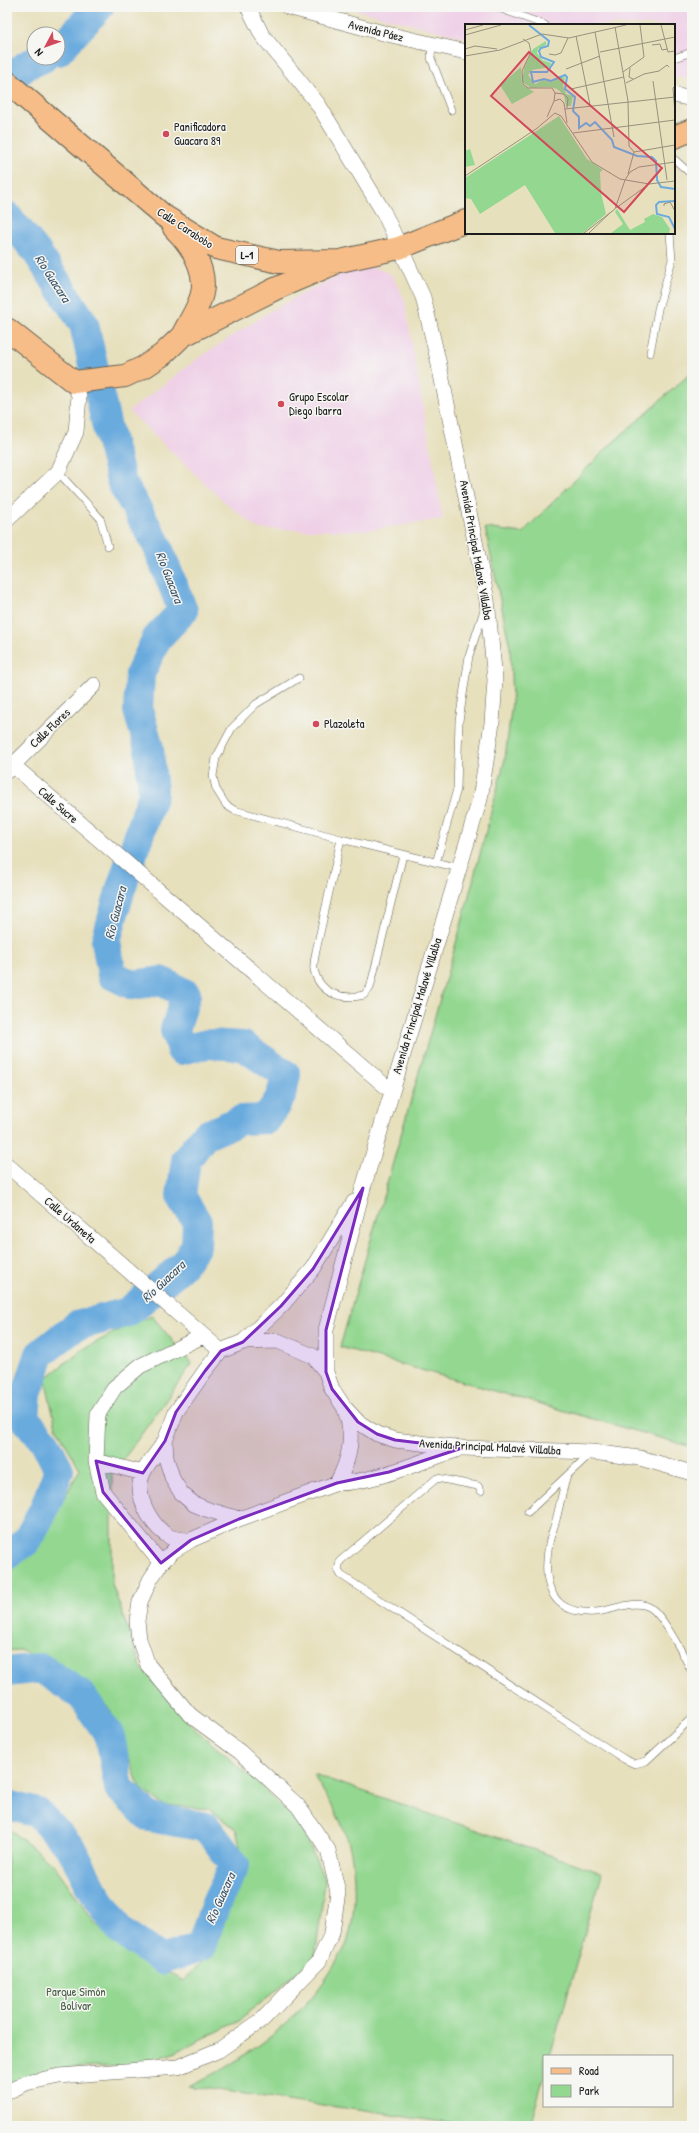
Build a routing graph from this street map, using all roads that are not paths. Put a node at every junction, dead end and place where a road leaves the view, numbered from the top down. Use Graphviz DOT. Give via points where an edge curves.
graph roads {
  1 [pos="248,7"];
  2 [pos="288,7"];
  3 [pos="496,7"];
  4 [pos="321,12"];
  5 [pos="542,24"];
  6 [pos="432,44"];
  7 [pos="465,52"];
  8 [pos="692,52"];
  9 [pos="675,58"];
  10 [pos="7,82"];
  11 [pos="675,95"];
  12 [pos="692,99"];
  13 [pos="451,110"];
  14 [pos="692,130"];
  15 [pos="675,137"];
  16 [pos="675,160"];
  17 [pos="692,176"];
  18 [pos="164,216"];
  19 [pos="465,222"];
  20 [pos="670,234"];
  21 [pos="400,248"];
  22 [pos="340,261"];
  23 [pos="7,329"];
  24 [pos="182,336"];
  25 [pos="650,353"];
  26 [pos="80,381"];
  27 [pos="58,472"];
  28 [pos="7,520"];
  29 [pos="108,546"];
  30 [pos="487,600"];
  31 [pos="299,678"];
  32 [pos="94,685"];
  33 [pos="9,766"];
  34 [pos="341,839"];
  35 [pos="403,855"];
  36 [pos="436,863"];
  37 [pos="459,868"];
  38 [pos="390,1090"];
  39 [pos="7,1165"];
  40 [pos="363,1188"];
  41 [pos="198,1332"];
  42 [pos="243,1342"];
  43 [pos="221,1351"];
  44 [pos="326,1372"];
  45 [pos="344,1407"];
  46 [pos="165,1441"];
  47 [pos="462,1448"];
  48 [pos="592,1452"];
  49 [pos="96,1461"];
  50 [pos="143,1473"];
  51 [pos="692,1473"];
  52 [pos="567,1476"];
  53 [pos="338,1483"];
  54 [pos="480,1490"];
  55 [pos="528,1512"];
  56 [pos="239,1518"];
  57 [pos="191,1540"];
  58 [pos="161,1564"];
  59 [pos="692,1672"];
  60 [pos="692,1718"];
  61 [pos="7,2092"];
  1 -- 21 [label="street, Avenida Principal Malavé Villalba" via="262,35 318,104 384,213"];
  2 -- 4 [label="street, Avenida Páez"];
  3 -- 5 [label="lane"];
  4 -- 6 [label="street, Avenida Páez"];
  6 -- 7 [label="street, Avenida Páez"];
  6 -- 13 [label="lane" via="431,58"];
  8 -- 9 [label="lane"];
  10 -- 18 [label="main road, Calle Carabobo / L-1"];
  11 -- 12 [label="street"];
  14 -- 15 [label="main road"];
  16 -- 17 [label="lane"];
  18 -- 22 [label="main road, Calle Carabobo / L-1" via="216,248 279,262"];
  18 -- 24 [label="main road, L-1" via="184,238 198,261 203,285"];
  19 -- 21 [label="main road, Calle Carabobo / L-1"];
  20 -- 25 [label="lane" via="672,260 658,309"];
  21 -- 22 [label="main road, Calle Carabobo / L-1"];
  21 -- 30 [label="street, Avenida Principal Malavé Villalba" via="423,297 442,375"];
  22 -- 24 [label="main road, L-1" via="269,292"];
  23 -- 26 [label="main road"];
  24 -- 26 [label="main road, L-1" via="162,355 125,376"];
  26 -- 27 [label="street" via="76,432"];
  27 -- 28 [label="street"];
  27 -- 29 [label="lane" via="100,518"];
  30 -- 36 [label="lane" via="469,656 459,721 458,789"];
  30 -- 37 [label="street, Avenida Principal Malavé Villalba" via="494,680 492,723 480,799"];
  31 -- 34 [label="lane" via="256,704 232,728 216,758 216,789 226,805 234,810"];
  32 -- 33 [label="street, Calle Flores"];
  33 -- 38 [label="street, Calle Sucre" via="172,901"];
  34 -- 35 [label="lane"];
  34 -- 35 [label="lane" via="314,969 323,986 337,996 364,996 370,988"];
  35 -- 36 [label="lane"];
  36 -- 37 [label="lane"];
  37 -- 38 [label="street, Avenida Principal Malavé Villalba"];
  38 -- 40 [label="street, Avenida Principal Malavé Villalba"];
  39 -- 41 [label="street, Calle Urdaneta"];
  40 -- 42 [label="street" via="313,1269 281,1306"];
  40 -- 44 [label="street, Avenida Principal Malavé Villalba" via="326,1330"];
  41 -- 43 [label="street, Calle Urdaneta"];
  41 -- 49 [label="street" via="140,1366 115,1386 98,1414"];
  42 -- 43 [label="street"];
  42 -- 44 [label="street" via="278,1341 312,1356"];
  43 -- 46 [label="street" via="176,1412"];
  44 -- 45 [label="street, Avenida Principal Malavé Villalba" via="332,1389"];
  45 -- 47 [label="street, Avenida Principal Malavé Villalba" via="358,1422 377,1434 395,1440"];
  45 -- 53 [label="street" via="352,1436 344,1470"];
  46 -- 50 [label="street"];
  46 -- 56 [label="street" via="166,1458 173,1480 182,1494 200,1507"];
  47 -- 48 [label="street, Avenida Principal Malavé Villalba"];
  47 -- 53 [label="street" via="389,1472 348,1483"];
  48 -- 51 [label="street, Avenida Principal Malavé Villalba" via="640,1458"];
  48 -- 52 [label="lane"];
  49 -- 50 [label="street"];
  49 -- 58 [label="street" via="103,1492"];
  50 -- 57 [label="street" via="140,1484 141,1497 154,1522 168,1536 179,1540"];
  52 -- 55 [label="lane"];
  52 -- 59 [label="lane" via="549,1543 546,1572 558,1603 571,1610 594,1612 639,1604 650,1608 659,1616"];
  53 -- 56 [label="street"];
  54 -- 60 [label="lane" via="478,1486 437,1478 340,1561 338,1570 341,1575 635,1764 646,1761"];
  56 -- 57 [label="street"];
  57 -- 58 [label="street" via="173,1551"];
  58 -- 61 [label="street" via="140,1602 137,1620 138,1639 148,1665 190,1715 240,1752 298,1806 328,1850 338,1892 332,1933 319,1961 262,2020 219,2050 178,2067 58,2076 26,2083"];
}
